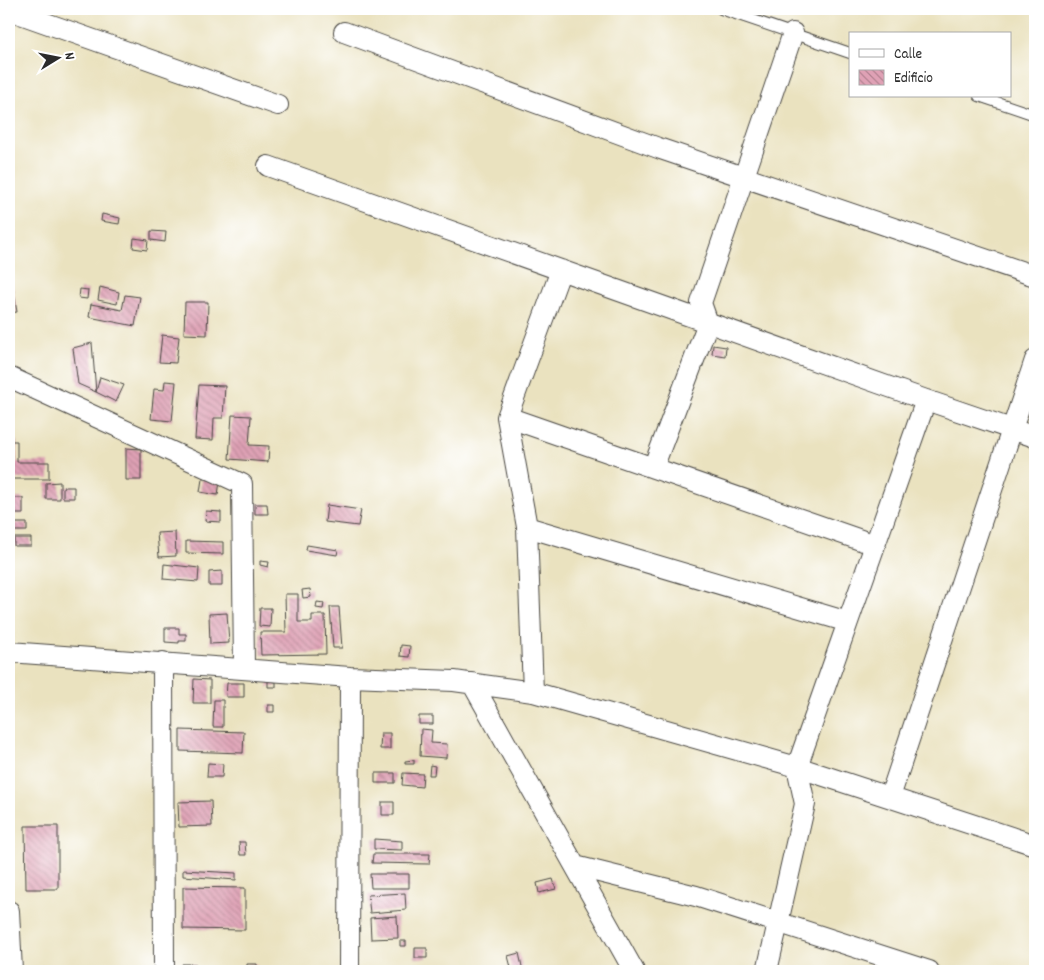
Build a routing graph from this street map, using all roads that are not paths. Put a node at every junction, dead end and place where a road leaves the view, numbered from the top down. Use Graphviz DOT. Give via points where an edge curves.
graph roads {
  1 [pos="721,9"];
  2 [pos="9,10"];
  3 [pos="344,32"];
  4 [pos="793,33"];
  5 [pos="849,53"];
  6 [pos="985,98"];
  7 [pos="278,105"];
  8 [pos="1035,115"];
  9 [pos="268,166"];
  10 [pos="743,177"];
  11 [pos="561,270"];
  12 [pos="1035,276"];
  13 [pos="708,323"];
  14 [pos="1035,360"];
  15 [pos="9,377"];
  16 [pos="926,400"];
  17 [pos="507,417"];
  18 [pos="1012,430"];
  19 [pos="1035,437"];
  20 [pos="653,468"];
  21 [pos="527,527"];
  22 [pos="875,545"];
  23 [pos="848,622"];
  24 [pos="9,652"];
  25 [pos="163,662"];
  26 [pos="244,668"];
  27 [pos="350,676"];
  28 [pos="472,684"];
  29 [pos="533,692"];
  30 [pos="797,767"];
  31 [pos="890,797"];
  32 [pos="1035,845"];
  33 [pos="575,866"];
  34 [pos="9,912"];
  35 [pos="779,923"];
  36 [pos="12,971"];
  37 [pos="164,971"];
  38 [pos="349,971"];
  39 [pos="634,971"];
  40 [pos="767,971"];
  41 [pos="929,971"];
  1 -- 4 [label="lane"];
  2 -- 7 [label="street"];
  3 -- 10 [label="street"];
  4 -- 5 [label="lane"];
  4 -- 10 [label="street"];
  6 -- 8 [label="lane"];
  9 -- 11 [label="street"];
  10 -- 12 [label="street"];
  10 -- 13 [label="street" via="701,303"];
  11 -- 13 [label="street"];
  11 -- 17 [label="street"];
  13 -- 16 [label="street"];
  13 -- 20 [label="street"];
  14 -- 18 [label="street"];
  15 -- 26 [label="street" via="242,484"];
  16 -- 18 [label="street"];
  16 -- 22 [label="street"];
  17 -- 20 [label="street"];
  17 -- 21 [label="street"];
  18 -- 19 [label="street"];
  18 -- 31 [label="street"];
  20 -- 22 [label="street"];
  21 -- 23 [label="street"];
  21 -- 29 [label="street"];
  22 -- 23 [label="street"];
  23 -- 30 [label="street"];
  24 -- 25 [label="street"];
  25 -- 26 [label="street"];
  25 -- 37 [label="street"];
  26 -- 27 [label="street"];
  27 -- 28 [label="street"];
  27 -- 38 [label="street"];
  28 -- 29 [label="street"];
  28 -- 33 [label="street"];
  29 -- 30 [label="street"];
  30 -- 31 [label="street"];
  30 -- 35 [label="street" via="805,804"];
  31 -- 32 [label="street"];
  33 -- 35 [label="street" via="696,896"];
  33 -- 39 [label="street"];
  34 -- 36 [label="street"];
  35 -- 40 [label="street"];
  35 -- 41 [label="street"];
}
